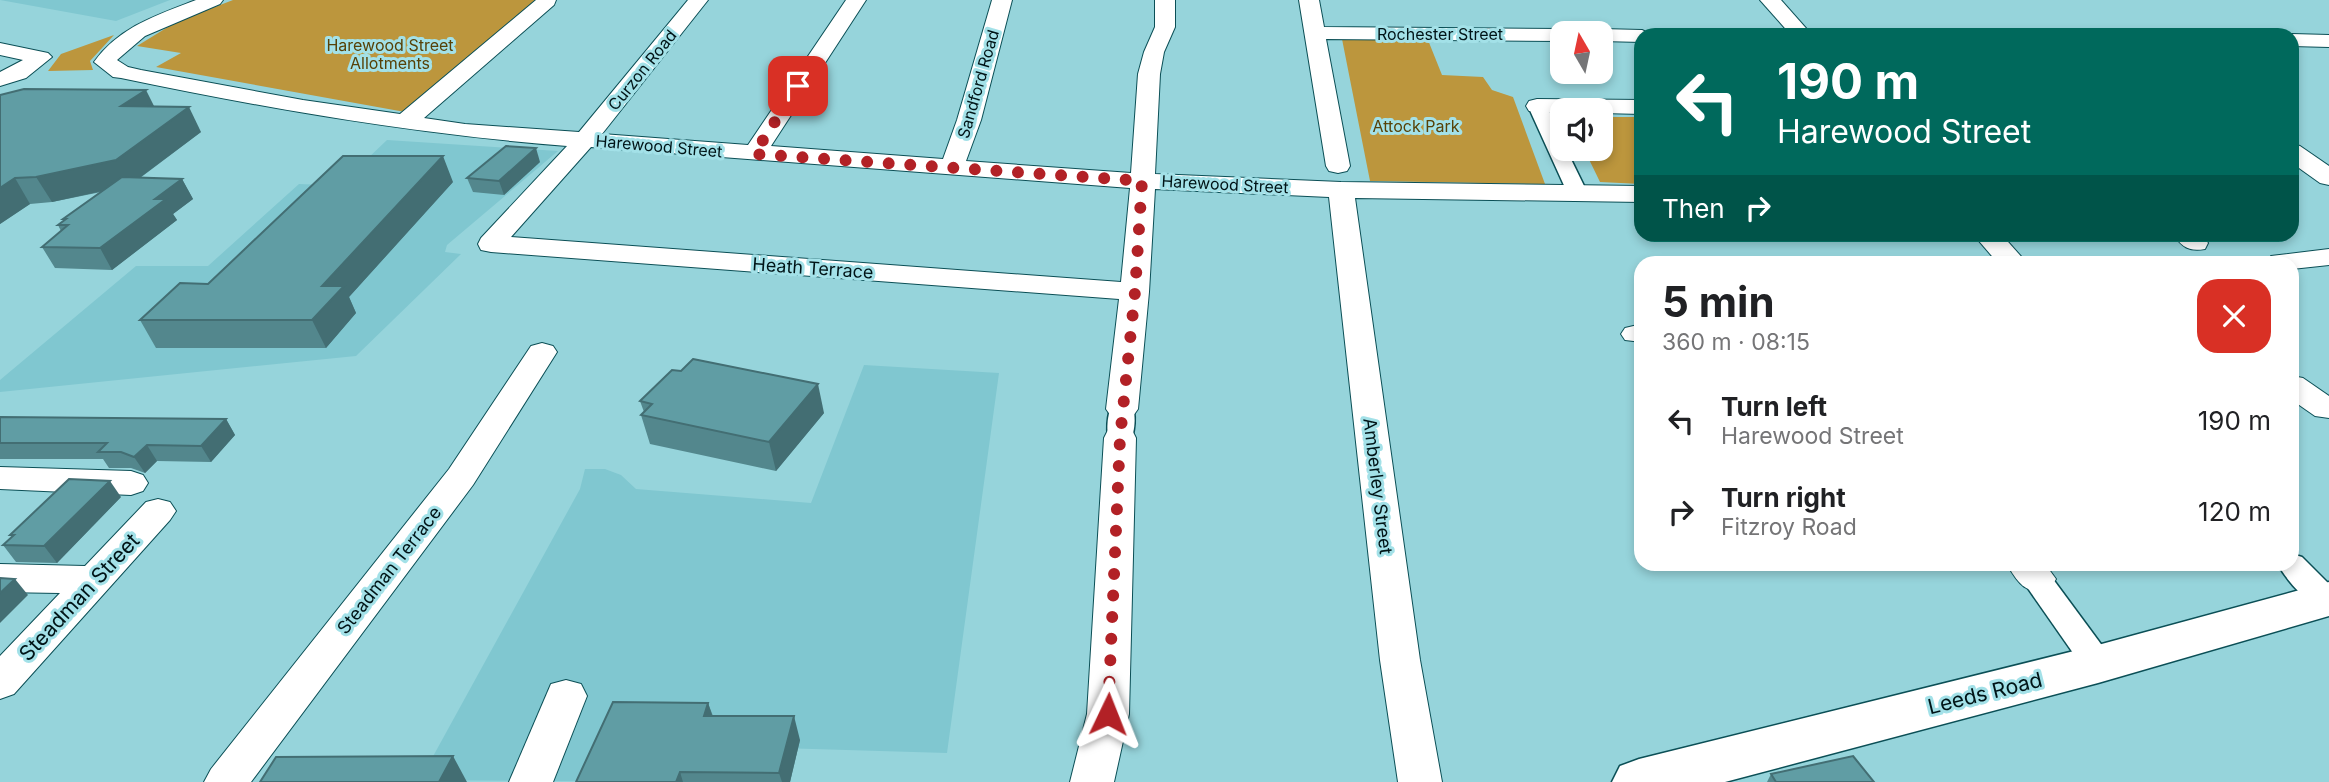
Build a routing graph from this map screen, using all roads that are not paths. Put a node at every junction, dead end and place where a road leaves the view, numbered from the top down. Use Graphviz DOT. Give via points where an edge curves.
graph roads {
  1 [pos="213,0"];
  2 [pos="698,0"];
  3 [pos="856,0"];
  4 [pos="1002,0"];
  5 [pos="1165,0"];
  6 [pos="1309,0"];
  7 [pos="1770,0"];
  8 [pos="547,1"];
  9 [pos="1796,28"];
  10 [pos="1316,33"];
  11 [pos="1550,35"];
  12 [pos="1614,35"];
  13 [pos="1634,36"];
  14 [pos="2299,40"];
  15 [pos="2329,41"];
  16 [pos="2299,42"];
  17 [pos="0,49"];
  18 [pos="2329,59"];
  19 [pos="0,79"];
  20 [pos="1537,106"];
  21 [pos="1634,107"];
  22 [pos="404,123"];
  23 [pos="586,139"];
  24 [pos="754,154"];
  25 [pos="2299,156"];
  26 [pos="952,167"];
  27 [pos="1340,178"];
  28 [pos="2329,178"];
  29 [pos="1142,181"];
  30 [pos="1577,192"];
  31 [pos="1634,194"];
  32 [pos="1993,242"];
  33 [pos="491,244"];
  34 [pos="2006,256"];
  35 [pos="2329,257"];
  36 [pos="2299,260"];
  37 [pos="1135,292"];
  38 [pos="542,352"];
  39 [pos="2299,390"];
  40 [pos="2326,409"];
  41 [pos="131,483"];
  42 [pos="8,486"];
  43 [pos="158,511"];
  44 [pos="2031,571"];
  45 [pos="2299,571"];
  46 [pos="0,578"];
  47 [pos="92,580"];
  48 [pos="2328,600"];
  49 [pos="2098,664"];
  50 [pos="0,683"];
  51 [pos="566,695"];
  52 [pos="226,782"];
  53 [pos="531,782"];
  54 [pos="1092,782"];
  55 [pos="1420,782"];
  56 [pos="1639,782"];
  1 -- 22 [label="street, Harewood Street" via="129,36 111,50 105,62 121,72"];
  2 -- 23 [label="street, Curzon Road"];
  3 -- 24 [label="street"];
  4 -- 26 [label="street, Sandford Road"];
  5 -- 29 [label="street" via="1165,27 1149,74"];
  6 -- 10 [label="street, Amberley Street"];
  7 -- 9 [label="street"];
  8 -- 22 [label="street"];
  10 -- 11 [label="street, Rochester Street"];
  10 -- 27 [label="street, Amberley Street"];
  12 -- 13 [label="street"];
  14 -- 15 [label="street"];
  16 -- 18 [label="street"];
  17 -- 19 [label="street" via="41,57"];
  20 -- 21 [label="street"];
  20 -- 30 [label="street"];
  22 -- 23 [label="street, Harewood Street"];
  23 -- 24 [label="street, Harewood Street"];
  23 -- 33 [label="street, Curzon Road"];
  24 -- 26 [label="street, Harewood Street"];
  25 -- 28 [label="street"];
  26 -- 29 [label="street, Harewood Street"];
  27 -- 29 [label="street, Harewood Street"];
  27 -- 30 [label="street, Harewood Street"];
  27 -- 55 [label="street, Amberley Street" via="1400,660"];
  29 -- 37 [label="street"];
  30 -- 31 [label="street, Harewood Street"];
  32 -- 34 [label="street"];
  33 -- 37 [label="street, Heath Terrace"];
  35 -- 36 [label="street"];
  37 -- 54 [label="street" via="1121,423 1108,714"];
  38 -- 52 [label="street, Steadman Terrace" via="461,477"];
  39 -- 40 [label="street"];
  41 -- 42 [label="street"];
  43 -- 47 [label="street, Steadman Street"];
  44 -- 49 [label="street"];
  45 -- 48 [label="street"];
  46 -- 47 [label="street"];
  47 -- 50 [label="street, Steadman Street"];
  48 -- 49 [label="main road, Leeds Road"];
  49 -- 56 [label="main road, Leeds Road"];
  51 -- 53 [label="street"];
}
